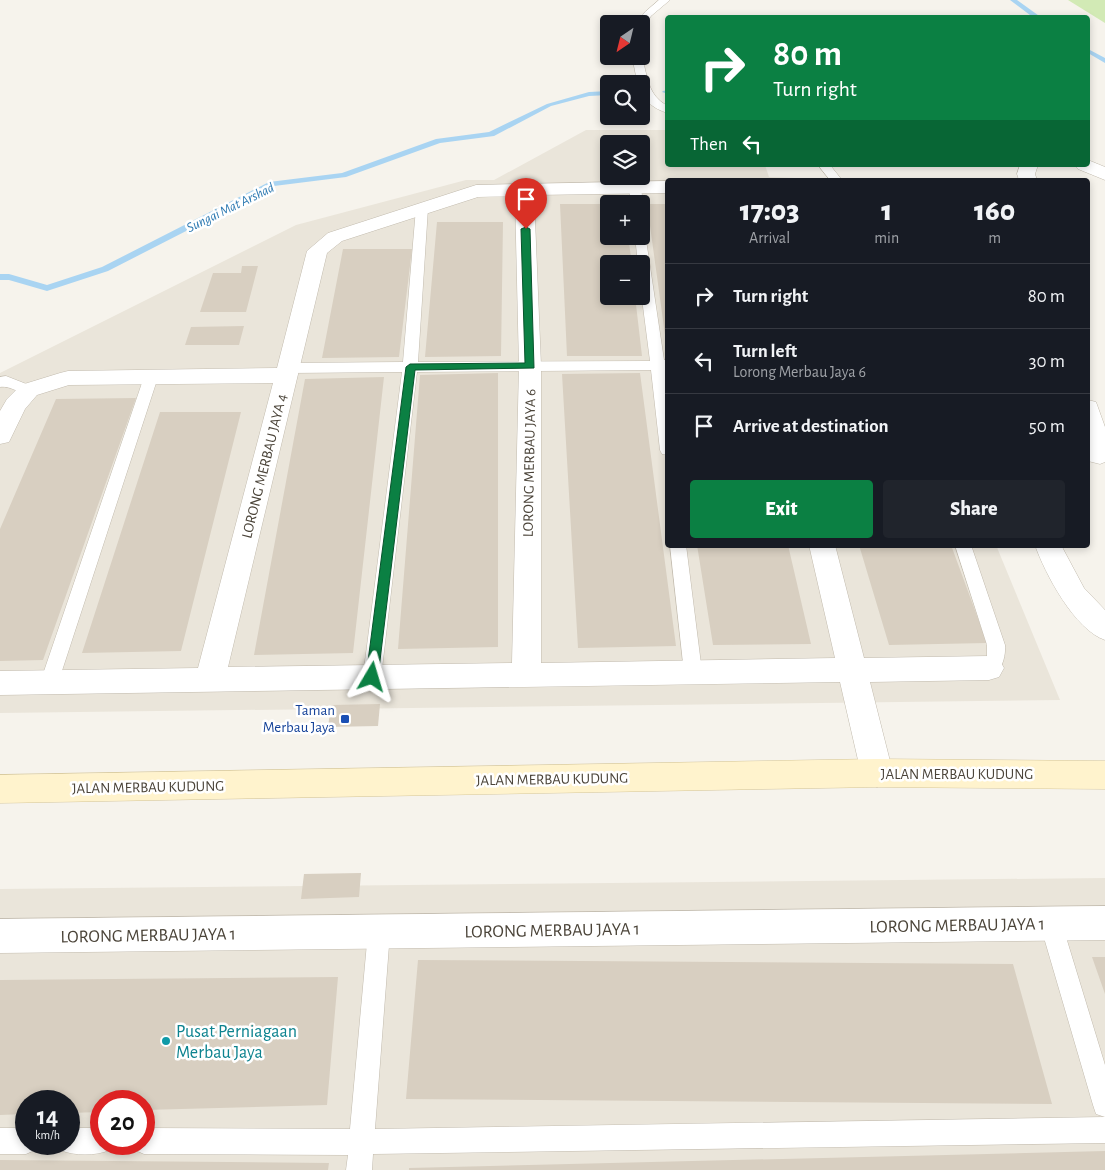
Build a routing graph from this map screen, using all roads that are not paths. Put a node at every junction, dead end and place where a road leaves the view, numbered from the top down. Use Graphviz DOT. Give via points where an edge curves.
graph roads {
  1 [pos="666,0"];
  2 [pos="647,15"];
  3 [pos="638,65"];
  4 [pos="665,109"];
  5 [pos="826,167"];
  6 [pos="1089,167"];
  7 [pos="1105,174"];
  8 [pos="834,178"];
  9 [pos="665,188"];
  10 [pos="524,190"];
  11 [pos="617,195"];
  12 [pos="640,195"];
  13 [pos="422,208"];
  14 [pos="643,245"];
  15 [pos="663,365"];
  16 [pos="530,366"];
  17 [pos="410,367"];
  18 [pos="287,371"];
  19 [pos="151,377"];
  20 [pos="0,382"];
  21 [pos="29,390"];
  22 [pos="665,399"];
  23 [pos="1090,416"];
  24 [pos="0,436"];
  25 [pos="1090,453"];
  26 [pos="678,548"];
  27 [pos="823,548"];
  28 [pos="964,548"];
  29 [pos="1049,548"];
  30 [pos="1105,629"];
  31 [pos="989,668"];
  32 [pos="852,670"];
  33 [pos="693,672"];
  34 [pos="526,675"];
  35 [pos="372,677"];
  36 [pos="210,680"];
  37 [pos="49,683"];
  38 [pos="0,684"];
  39 [pos="877,774"];
  40 [pos="1105,775"];
  41 [pos="0,789"];
  42 [pos="1105,923"];
  43 [pos="1051,924"];
  44 [pos="379,932"];
  45 [pos="0,936"];
  46 [pos="1105,1104"];
  47 [pos="1105,1130"];
  48 [pos="0,1141"];
  49 [pos="15,1141"];
  50 [pos="155,1141"];
  51 [pos="361,1142"];
  52 [pos="359,1170"];
  1 -- 2 [label="lane"];
  3 -- 4 [label="lane" via="651,102"];
  5 -- 8 [label="lane"];
  6 -- 7 [label="street"];
  9 -- 12 [label="street"];
  10 -- 11 [label="street"];
  10 -- 13 [label="street" via="476,191"];
  10 -- 16 [label="street, LORONG MERBAU JAYA 6"];
  13 -- 17 [label="lane"];
  13 -- 18 [label="street, LORONG MERBAU JAYA 4" via="335,237 317,251"];
  14 -- 15 [label="lane"];
  15 -- 16 [label="lane"];
  15 -- 22 [label="lane"];
  16 -- 17 [label="lane"];
  16 -- 34 [label="street, LORONG MERBAU JAYA 6"];
  17 -- 18 [label="lane"];
  17 -- 35 [label="lane"];
  18 -- 19 [label="street"];
  18 -- 36 [label="street, LORONG MERBAU JAYA 4"];
  19 -- 21 [label="street" via="68,378"];
  19 -- 37 [label="lane"];
  20 -- 21 [label="lane" via="6,381"];
  21 -- 24 [label="street" via="15,405"];
  23 -- 25 [label="street" via="1100,455"];
  26 -- 33 [label="lane"];
  27 -- 32 [label="street"];
  28 -- 31 [label="lane" via="996,645 995,662"];
  29 -- 30 [label="street" via="1074,596"];
  31 -- 32 [label="street"];
  32 -- 33 [label="street"];
  32 -- 39 [label="street"];
  33 -- 34 [label="street"];
  34 -- 35 [label="street"];
  35 -- 36 [label="street"];
  36 -- 37 [label="street"];
  37 -- 38 [label="street"];
  39 -- 40 [label="main road, JALAN MERBAU KUDUNG"];
  39 -- 41 [label="main road, JALAN MERBAU KUDUNG"];
  42 -- 43 [label="street, LORONG MERBAU JAYA 1"];
  43 -- 44 [label="street, LORONG MERBAU JAYA 1"];
  43 -- 46 [label="lane"];
  44 -- 45 [label="street, LORONG MERBAU JAYA 1"];
  44 -- 51 [label="lane"];
  47 -- 51 [label="lane"];
  48 -- 49 [label="lane"];
  50 -- 51 [label="lane"];
  51 -- 52 [label="lane"];
}
